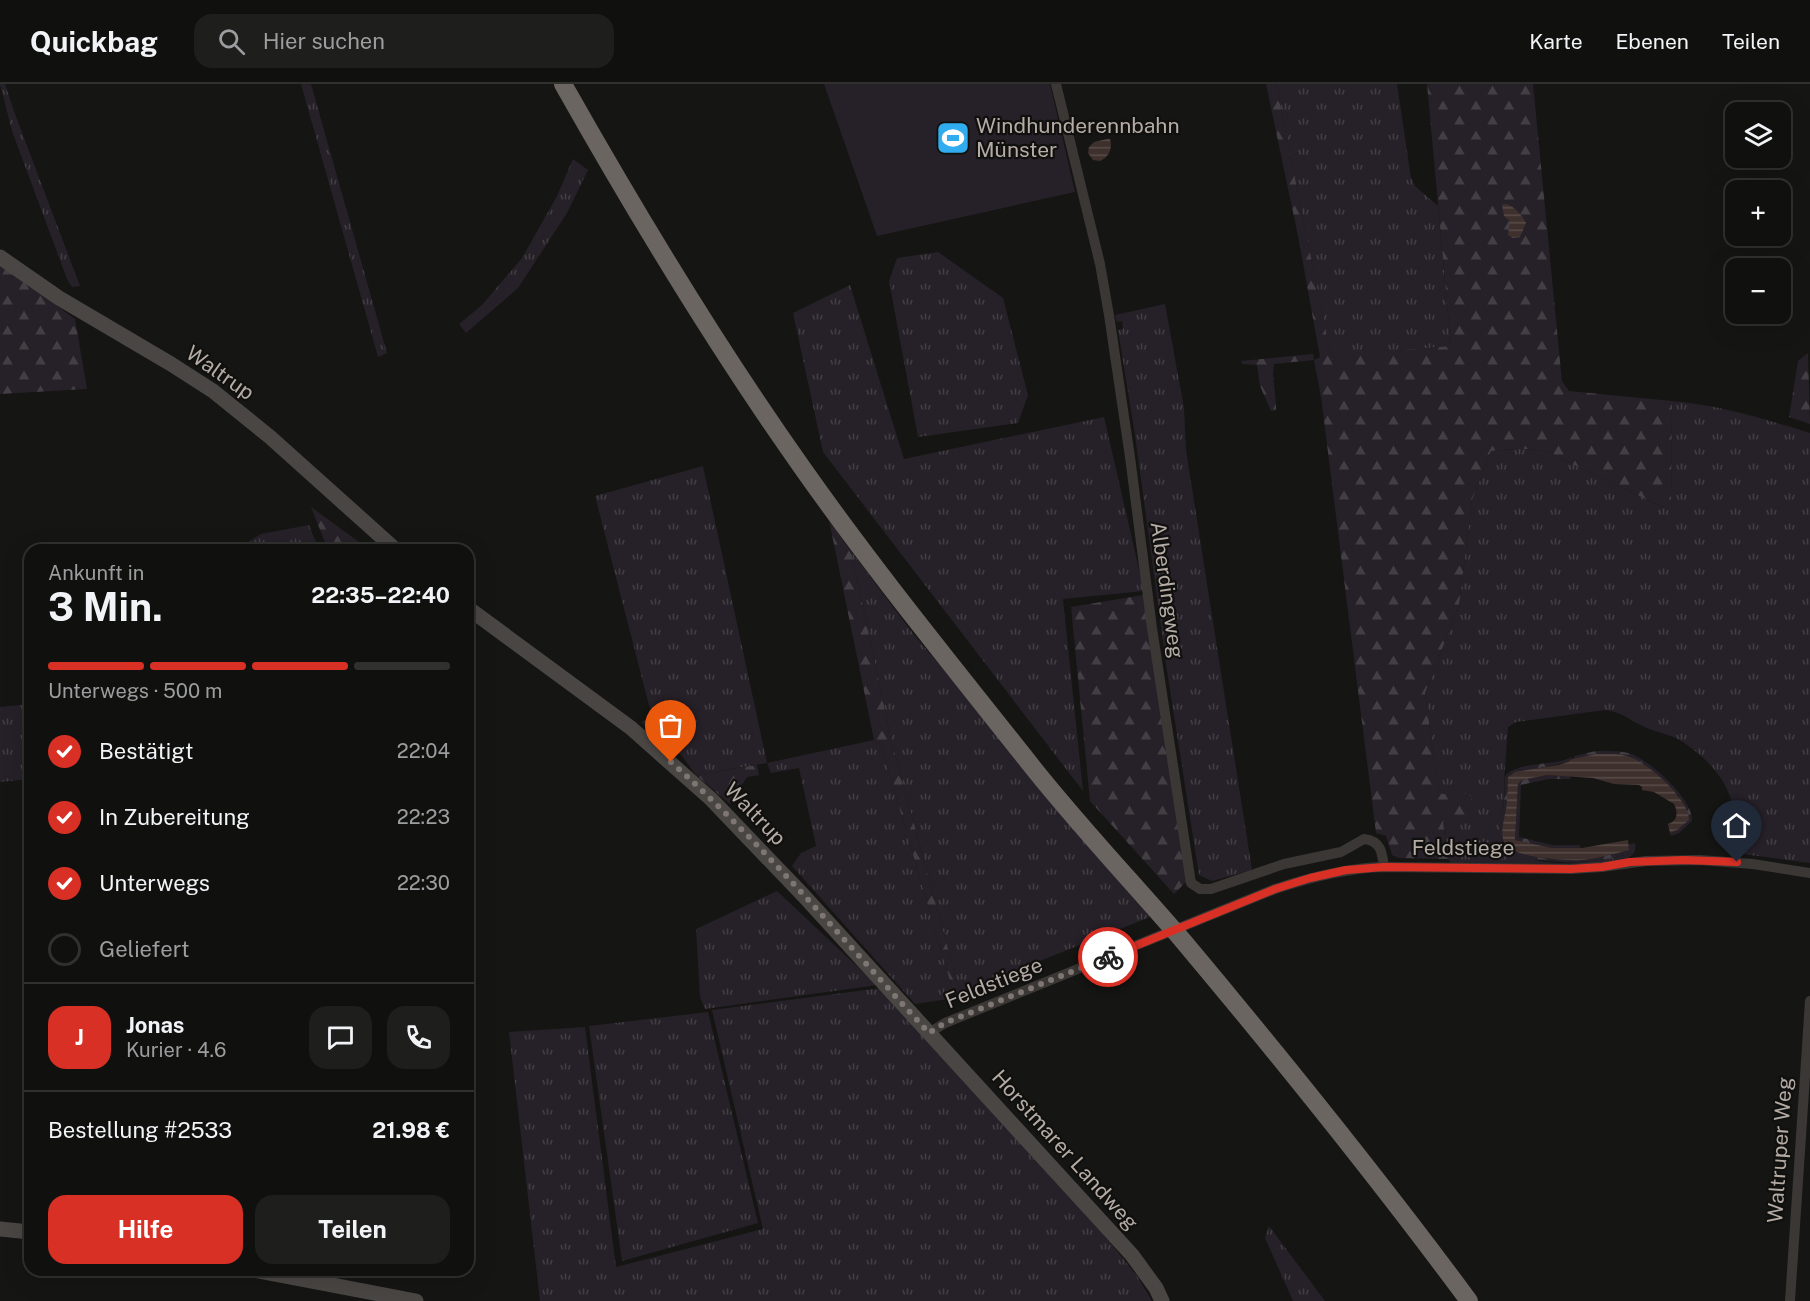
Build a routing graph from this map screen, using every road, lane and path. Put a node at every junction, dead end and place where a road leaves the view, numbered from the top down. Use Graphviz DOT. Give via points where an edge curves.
graph roads {
  1 [pos="563,84"];
  2 [pos="574,84"];
  3 [pos="1056,84"];
  4 [pos="0,257"];
  5 [pos="389,544"];
  6 [pos="474,612"];
  7 [pos="1384,867"];
  8 [pos="1810,873"];
  9 [pos="1810,1001"];
  10 [pos="929,1033"];
  11 [pos="0,1229"];
  12 [pos="24,1231"];
  13 [pos="285,1276"];
  14 [pos="416,1301"];
  15 [pos="1162,1301"];
  16 [pos="1469,1301"];
  17 [pos="1478,1301"];
  18 [pos="1790,1301"];
  1 -- 16 [label="highway" via="702,319 863,552 1075,819 1309,1093"];
  2 -- 17 [label="highway" via="719,327 861,532 977,682 1338,1117"];
  3 -- 7 [label="street, Alberdingweg" via="1107,305 1191,883 1200,890 1211,888 1284,864 1341,852 1364,839 1378,844"];
  4 -- 5 [label="main road, Waltrup" via="230,404"];
  6 -- 10 [label="main road, Waltrup" via="631,728 692,780 758,846"];
  7 -- 8 [label="street, Feldstiege" via="1571,869 1700,860"];
  7 -- 10 [label="street, Feldstiege" via="1346,870 1275,889 945,1023"];
  9 -- 18 [label="street, Waltruper Weg"];
  10 -- 15 [label="main road, Horstmarer Landweg" via="1132,1255"];
  11 -- 12 [label="main road"];
  13 -- 14 [label="main road"];
}
